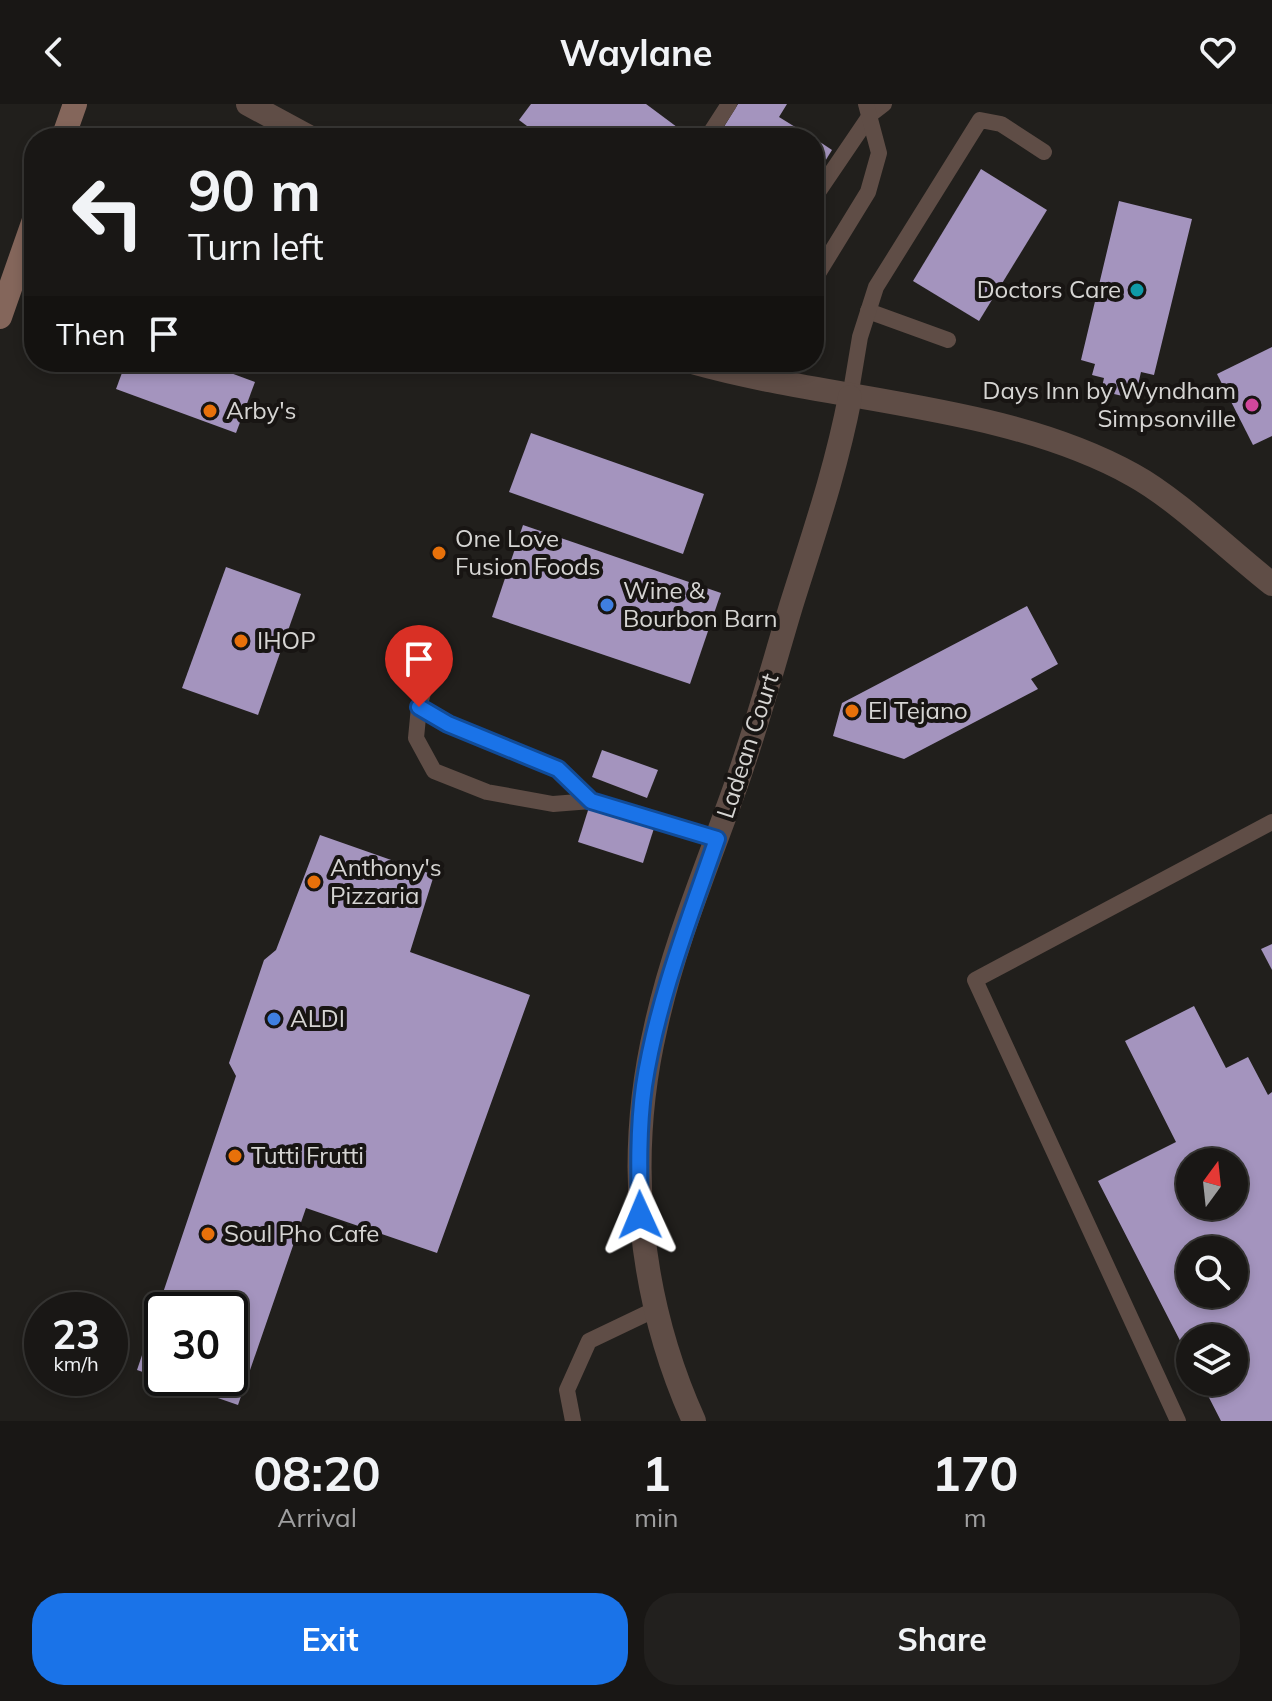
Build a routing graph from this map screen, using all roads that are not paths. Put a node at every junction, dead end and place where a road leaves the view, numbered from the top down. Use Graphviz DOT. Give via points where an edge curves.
graph roads {
  1 [pos="75,104"];
  2 [pos="248,104"];
  3 [pos="729,104"];
  4 [pos="874,107"];
  5 [pos="67,128"];
  6 [pos="292,128"];
  7 [pos="713,128"];
  8 [pos="1044,152"];
  9 [pos="824,183"];
  10 [pos="24,249"];
  11 [pos="824,264"];
  12 [pos="868,311"];
  13 [pos="0,317"];
  14 [pos="948,340"];
  15 [pos="762,372"];
  16 [pos="850,397"];
  17 [pos="1272,584"];
  18 [pos="437,643"];
  19 [pos="419,707"];
  20 [pos="591,801"];
  21 [pos="1272,822"];
  22 [pos="717,839"];
  23 [pos="656,1309"];
  24 [pos="573,1421"];
  25 [pos="694,1421"];
  26 [pos="1178,1421"];
  1 -- 5 [label="main road"];
  2 -- 6 [label="street"];
  3 -- 7 [label="lane"];
  4 -- 9 [label="lane"];
  4 -- 11 [label="lane" via="879,153 868,192"];
  8 -- 12 [label="lane" via="1001,124 980,120 876,287"];
  10 -- 13 [label="main road"];
  12 -- 14 [label="lane"];
  12 -- 16 [label="lane"];
  15 -- 16 [label="street"];
  16 -- 17 [label="street" via="1011,427 1073,447 1147,484"];
  16 -- 22 [label="street, Ladean Court" via="836,468"];
  18 -- 19 [label="lane"];
  19 -- 20 [label="lane" via="558,769"];
  19 -- 20 [label="lane" via="416,738 434,771 487,792 553,804"];
  20 -- 22 [label="lane"];
  21 -- 26 [label="lane" via="975,980"];
  22 -- 23 [label="street, Ladean Court" via="670,974 644,1088 638,1151 640,1215"];
  23 -- 24 [label="lane" via="589,1341 567,1390"];
  23 -- 25 [label="street, Ladean Court"];
}
